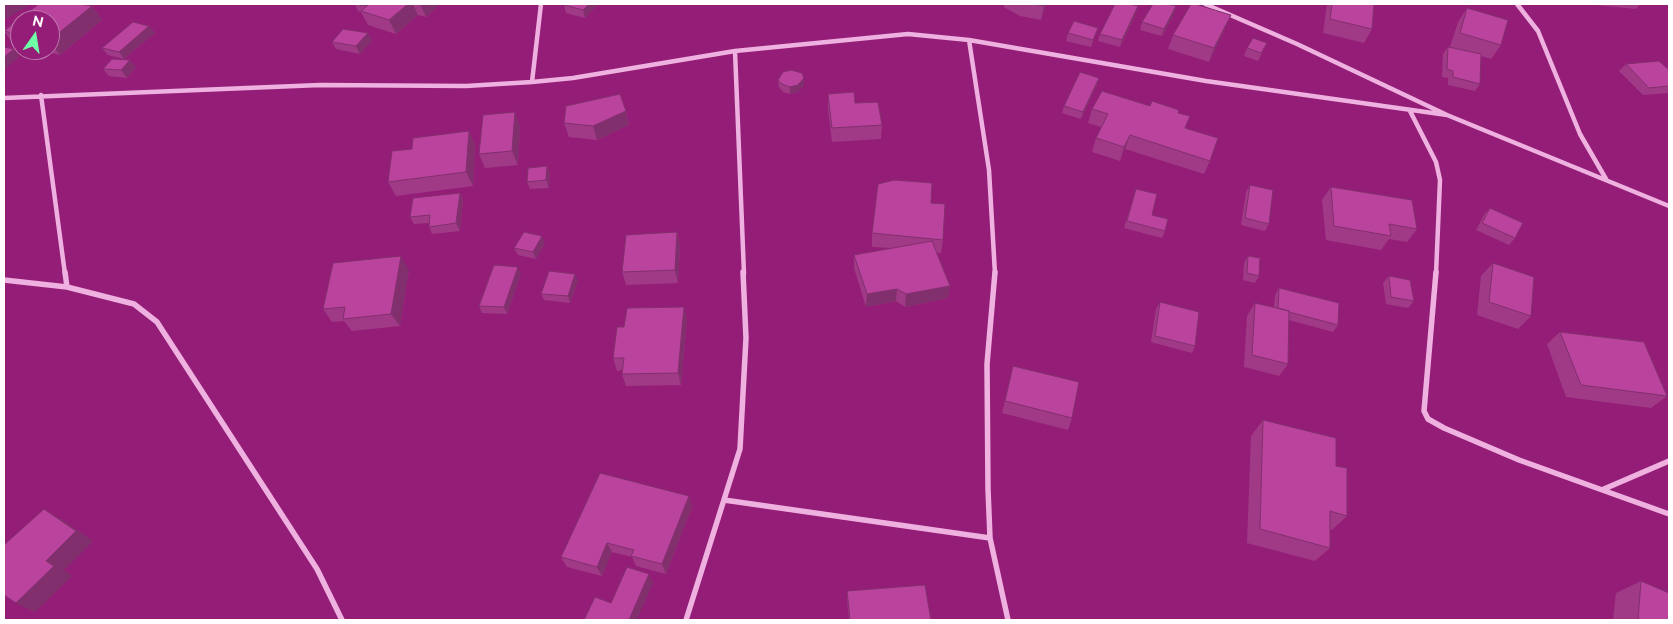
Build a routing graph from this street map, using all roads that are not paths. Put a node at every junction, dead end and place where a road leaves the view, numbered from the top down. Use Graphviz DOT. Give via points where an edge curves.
graph roads {
  1 [pos="541,4"];
  2 [pos="1206,4"];
  3 [pos="1517,4"];
  4 [pos="969,40"];
  5 [pos="735,51"];
  6 [pos="532,82"];
  7 [pos="40,95"];
  8 [pos="4,98"];
  9 [pos="1410,111"];
  10 [pos="1447,115"];
  11 [pos="1606,180"];
  12 [pos="1669,206"];
  13 [pos="4,280"];
  14 [pos="67,287"];
  15 [pos="1669,461"];
  16 [pos="1604,489"];
  17 [pos="724,500"];
  18 [pos="1669,514"];
  19 [pos="990,538"];
  20 [pos="342,620"];
  21 [pos="686,620"];
  22 [pos="1008,620"];
  1 -- 6 [label="street"];
  2 -- 10 [label="street"];
  3 -- 11 [label="street" via="1538,31 1580,134"];
  4 -- 5 [label="street" via="908,34"];
  4 -- 9 [label="street" via="1206,81"];
  4 -- 19 [label="street" via="989,170 995,268 987,364"];
  5 -- 6 [label="street"];
  5 -- 17 [label="street" via="746,338 740,449"];
  6 -- 7 [label="street" via="466,86 320,85"];
  7 -- 8 [label="street"];
  7 -- 14 [label="street"];
  9 -- 10 [label="street"];
  9 -- 16 [label="street" via="1436,162 1440,180 1434,305 1424,411 1428,419 1519,460"];
  10 -- 11 [label="street"];
  11 -- 12 [label="street"];
  13 -- 14 [label="street"];
  14 -- 20 [label="street" via="134,304 158,322 317,569"];
  15 -- 16 [label="street"];
  16 -- 18 [label="street"];
  17 -- 19 [label="street"];
  17 -- 21 [label="street"];
  19 -- 22 [label="street"];
}
